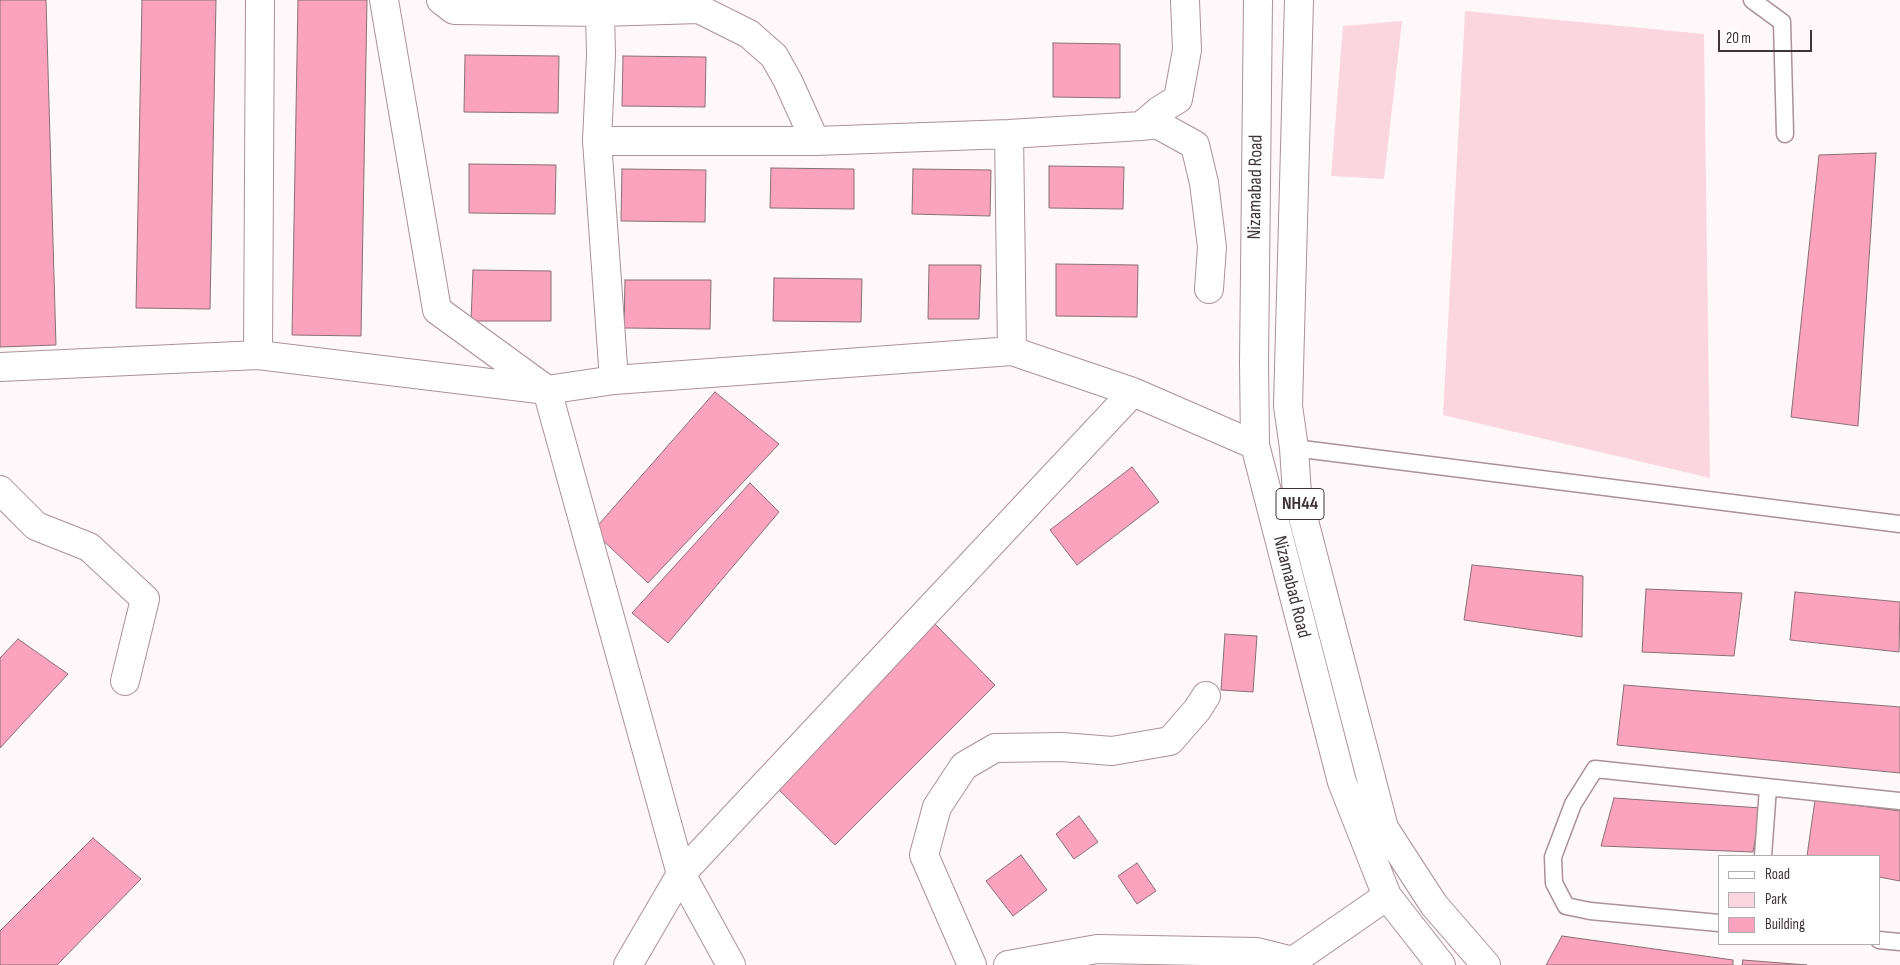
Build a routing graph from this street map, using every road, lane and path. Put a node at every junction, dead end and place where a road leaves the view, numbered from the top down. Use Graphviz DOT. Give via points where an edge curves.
graph roads {
  1 [pos="260,0"];
  2 [pos="384,0"];
  3 [pos="441,0"];
  4 [pos="1185,0"];
  5 [pos="1258,0"];
  6 [pos="1298,0"];
  7 [pos="1752,0"];
  8 [pos="724,9"];
  9 [pos="600,12"];
  10 [pos="1141,126"];
  11 [pos="1009,134"];
  12 [pos="1785,134"];
  13 [pos="597,141"];
  14 [pos="815,141"];
  15 [pos="1209,289"];
  16 [pos="1012,351"];
  17 [pos="258,356"];
  18 [pos="0,367"];
  19 [pos="614,380"];
  20 [pos="547,390"];
  21 [pos="1133,392"];
  22 [pos="1255,445"];
  23 [pos="1294,448"];
  24 [pos="0,490"];
  25 [pos="1900,524"];
  26 [pos="125,681"];
  27 [pos="1206,696"];
  28 [pos="1768,788"];
  29 [pos="1900,801"];
  30 [pos="1764,855"];
  31 [pos="681,874"];
  32 [pos="1387,896"];
  33 [pos="1718,923"];
  34 [pos="1880,940"];
  35 [pos="1900,942"];
  36 [pos="628,965"];
  37 [pos="731,965"];
  38 [pos="972,965"];
  39 [pos="1008,965"];
  40 [pos="1441,965"];
  41 [pos="1486,965"];
  1 -- 17 [label="main road"];
  2 -- 20 [label="main road" via="437,310"];
  3 -- 9 [label="main road" via="454,10"];
  4 -- 10 [label="main road" via="1187,50 1178,99"];
  5 -- 22 [label="main road, Nizamabad Road / NH44"];
  6 -- 23 [label="main road, NH44" via="1288,406"];
  7 -- 12 [label="lane" via="1782,22"];
  8 -- 9 [label="main road"];
  8 -- 14 [label="main road" via="774,56"];
  9 -- 13 [label="main road"];
  10 -- 11 [label="main road"];
  10 -- 15 [label="main road" via="1158,124 1195,145 1204,183 1212,247"];
  11 -- 14 [label="main road"];
  11 -- 16 [label="main road"];
  13 -- 14 [label="main road"];
  13 -- 19 [label="main road"];
  16 -- 19 [label="main road"];
  16 -- 21 [label="main road"];
  17 -- 18 [label="main road"];
  17 -- 20 [label="main road"];
  19 -- 20 [label="main road"];
  20 -- 31 [label="main road"];
  21 -- 22 [label="main road"];
  21 -- 31 [label="main road"];
  22 -- 32 [label="main road, Nizamabad Road / NH44" via="1342,782"];
  23 -- 25 [label="lane"];
  23 -- 41 [label="main road, NH44" via="1297,494 1384,828 1434,905"];
  24 -- 26 [label="main road" via="36,526 89,547 145,599"];
  27 -- 38 [label="main road" via="1170,741 1112,751 1062,747 995,748 964,766 937,807 924,855"];
  28 -- 29 [label="lane"];
  28 -- 30 [label="lane"];
  28 -- 33 [label="lane" via="1595,769 1573,804 1556,848 1554,883 1566,906"];
  31 -- 36 [label="main road"];
  31 -- 37 [label="main road"];
  32 -- 39 [label="main road" via="1293,961 1257,952 1098,949"];
  32 -- 40 [label="main road, Nizamabad Road / NH44"];
  34 -- 35 [label="lane"];
}
